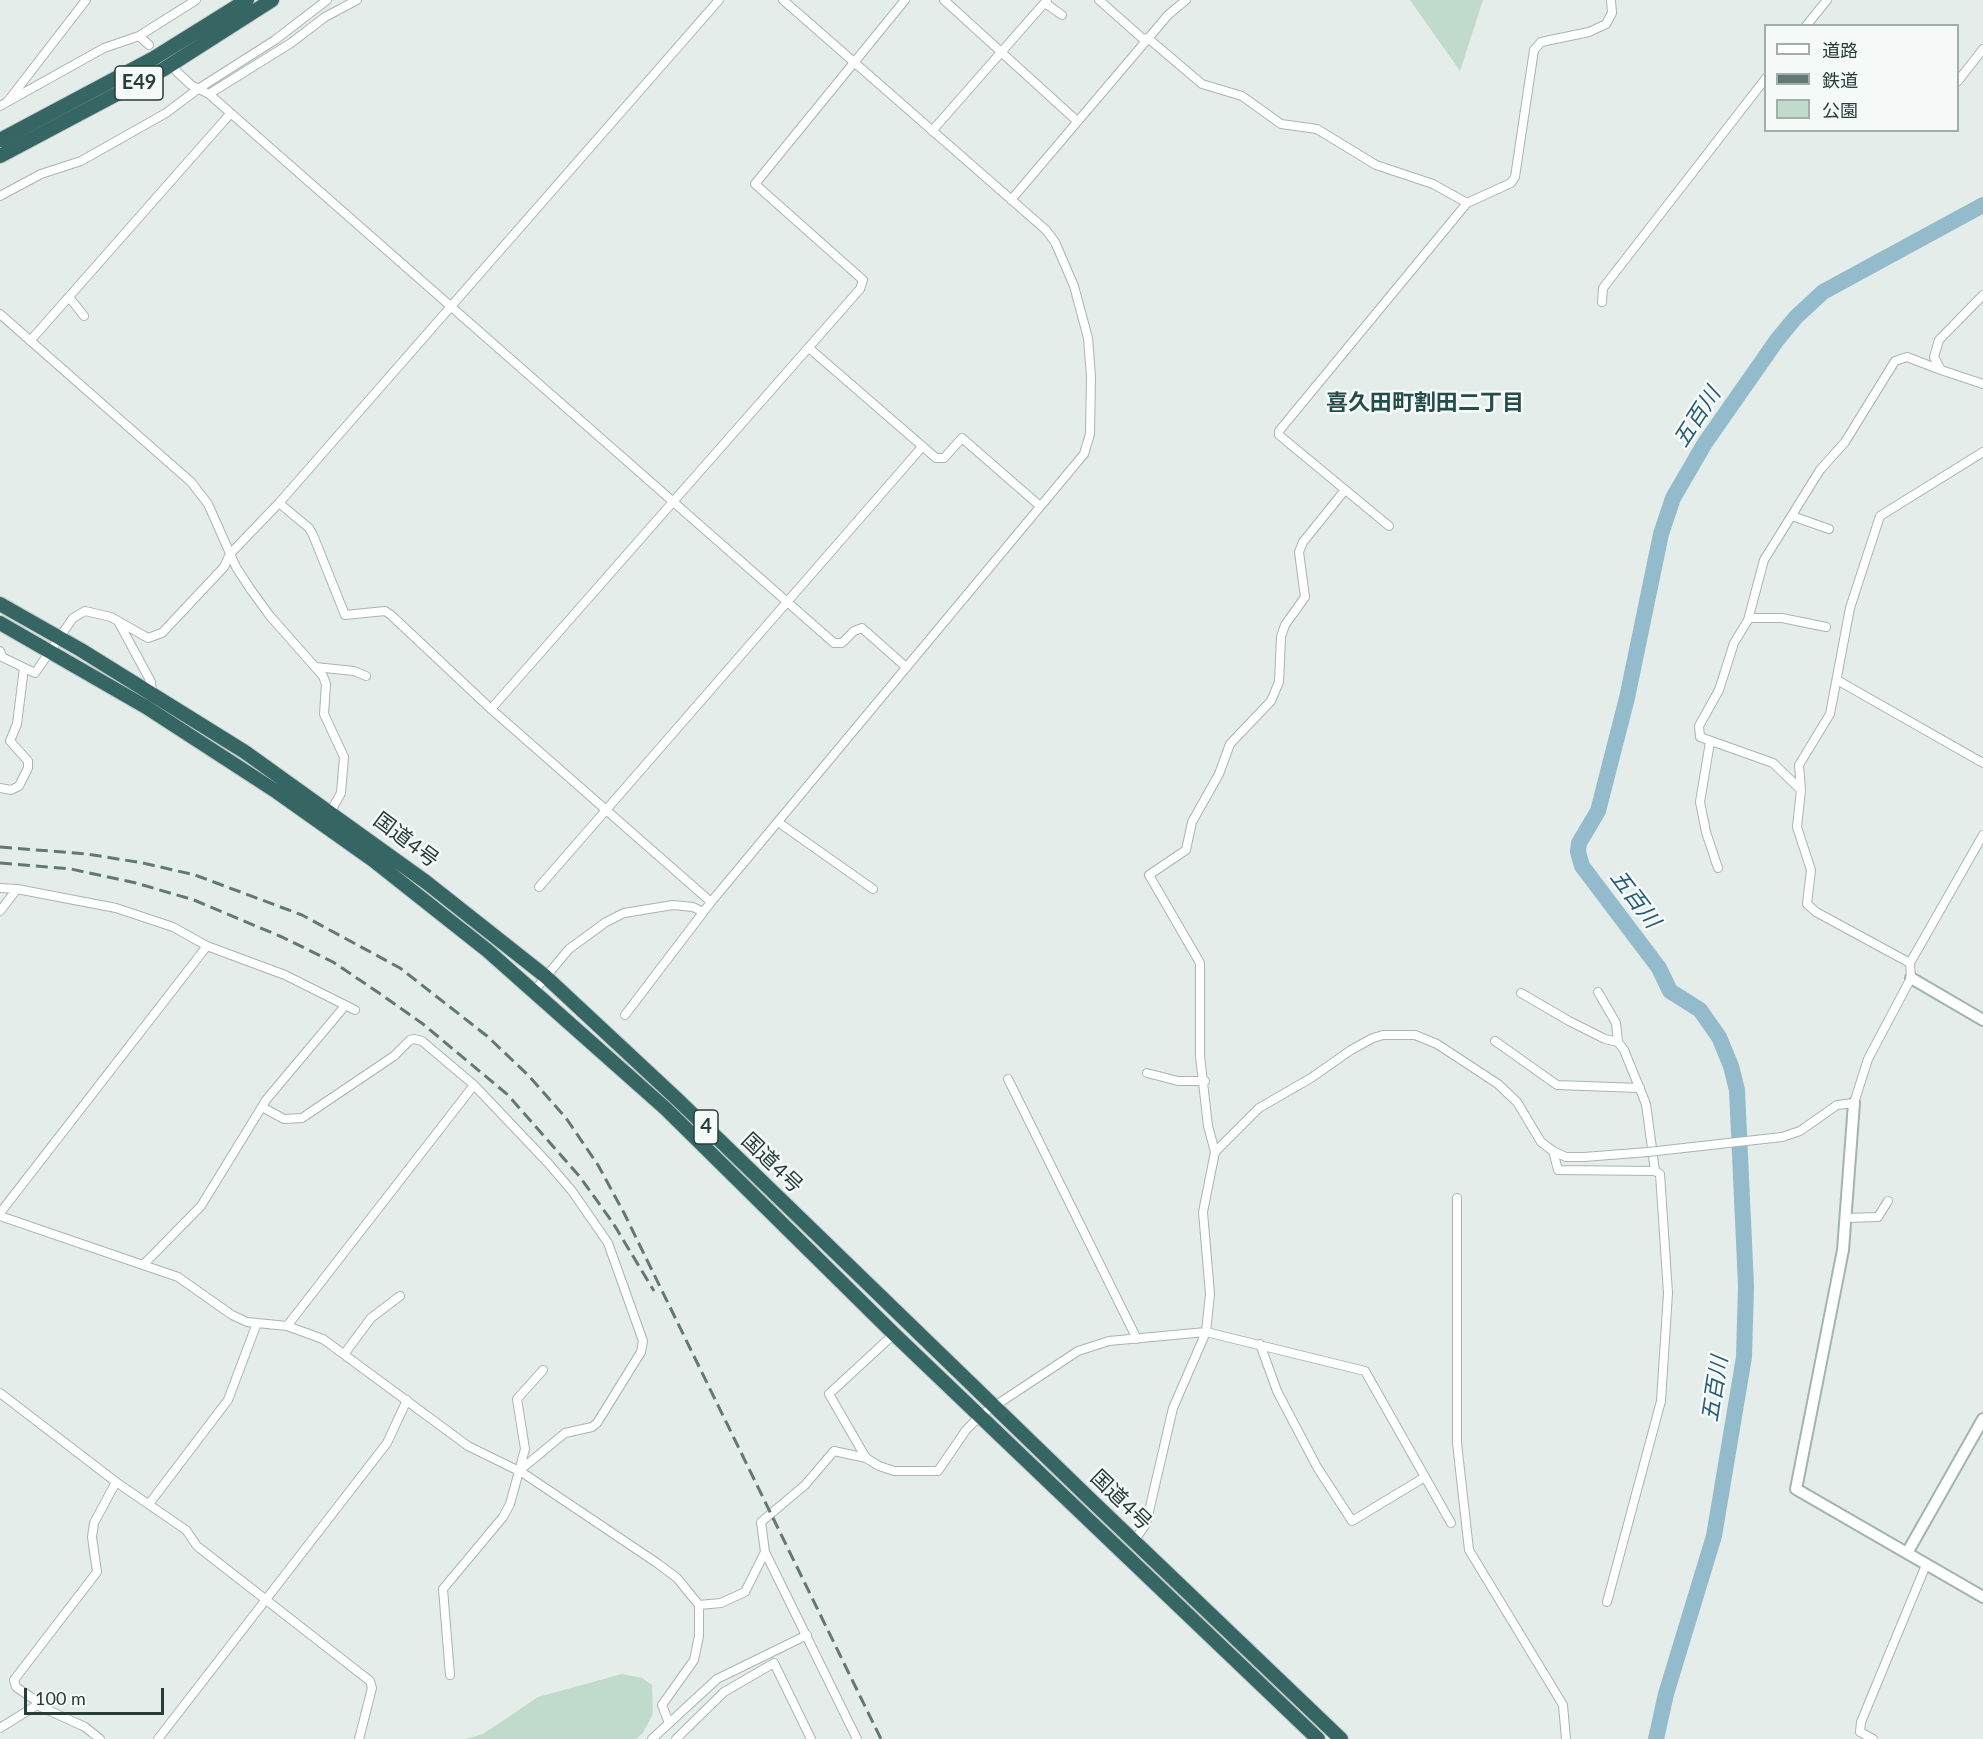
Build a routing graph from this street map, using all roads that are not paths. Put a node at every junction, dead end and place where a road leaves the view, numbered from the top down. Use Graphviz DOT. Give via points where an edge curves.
graph roads {
  1 [pos="86,0"];
  2 [pos="196,0"];
  3 [pos="247,0"];
  4 [pos="272,0"];
  5 [pos="327,0"];
  6 [pos="357,0"];
  7 [pos="719,0"];
  8 [pos="783,0"];
  9 [pos="905,0"];
  10 [pos="944,0"];
  11 [pos="1099,0"];
  12 [pos="1186,0"];
  13 [pos="1611,0"];
  14 [pos="1827,0"];
  15 [pos="1046,1"];
  16 [pos="1062,15"];
  17 [pos="1808,24"];
  18 [pos="139,36"];
  19 [pos="1149,39"];
  20 [pos="149,45"];
  21 [pos="1983,49"];
  22 [pos="1001,51"];
  23 [pos="855,63"];
  24 [pos="177,72"];
  25 [pos="1959,80"];
  26 [pos="1764,81"];
  27 [pos="198,89"];
  28 [pos="208,94"];
  29 [pos="3,104"];
  30 [pos="230,114"];
  31 [pos="1077,121"];
  32 [pos="933,131"];
  33 [pos="0,140"];
  34 [pos="0,156"];
  35 [pos="0,196"];
  36 [pos="1011,200"];
  37 [pos="1467,203"];
  38 [pos="1983,296"];
  39 [pos="69,297"];
  40 [pos="1602,302"];
  41 [pos="451,308"];
  42 [pos="0,314"];
  43 [pos="84,316"];
  44 [pos="30,341"];
  45 [pos="809,348"];
  46 [pos="1941,370"];
  47 [pos="1983,384"];
  48 [pos="922,447"];
  49 [pos="1983,452"];
  50 [pos="1345,490"];
  51 [pos="673,502"];
  52 [pos="279,503"];
  53 [pos="1040,506"];
  54 [pos="1792,516"];
  55 [pos="1389,526"];
  56 [pos="1829,529"];
  57 [pos="230,554"];
  58 [pos="786,601"];
  59 [pos="0,604"];
  60 [pos="1749,618"];
  61 [pos="118,621"];
  62 [pos="0,623"];
  63 [pos="1826,627"];
  64 [pos="59,638"];
  65 [pos="0,651"];
  66 [pos="50,651"];
  67 [pos="315,667"];
  68 [pos="906,667"];
  69 [pos="24,668"];
  70 [pos="366,676"];
  71 [pos="1837,680"];
  72 [pos="152,692"];
  73 [pos="491,709"];
  74 [pos="1710,742"];
  75 [pos="1983,763"];
  76 [pos="0,788"];
  77 [pos="1801,790"];
  78 [pos="606,810"];
  79 [pos="331,811"];
  80 [pos="778,822"];
  81 [pos="1983,835"];
  82 [pos="1718,868"];
  83 [pos="539,887"];
  84 [pos="0,888"];
  85 [pos="17,889"];
  86 [pos="873,889"];
  87 [pos="711,902"];
  88 [pos="0,911"];
  89 [pos="703,912"];
  90 [pos="207,946"];
  91 [pos="1910,963"];
  92 [pos="545,976"];
  93 [pos="1911,978"];
  94 [pos="534,991"];
  95 [pos="1598,992"];
  96 [pos="1521,993"];
  97 [pos="344,1007"];
  98 [pos="356,1010"];
  99 [pos="625,1015"];
  100 [pos="1983,1020"];
  101 [pos="1495,1041"];
  102 [pos="1618,1042"];
  103 [pos="1147,1072"];
  104 [pos="1008,1079"];
  105 [pos="1205,1081"];
  106 [pos="474,1085"];
  107 [pos="1640,1088"];
  108 [pos="1854,1103"];
  109 [pos="262,1107"];
  110 [pos="1553,1151"];
  111 [pos="1215,1152"];
  112 [pos="1655,1171"];
  113 [pos="1457,1198"];
  114 [pos="1888,1201"];
  115 [pos="0,1215"];
  116 [pos="1846,1218"];
  117 [pos="144,1264"];
  118 [pos="400,1296"];
  119 [pos="258,1323"];
  120 [pos="286,1326"];
  121 [pos="1206,1332"];
  122 [pos="894,1334"];
  123 [pos="1137,1339"];
  124 [pos="1260,1344"];
  125 [pos="345,1353"];
  126 [pos="543,1370"];
  127 [pos="0,1393"];
  128 [pos="406,1400"];
  129 [pos="993,1406"];
  130 [pos="981,1415"];
  131 [pos="1983,1419"];
  132 [pos="866,1458"];
  133 [pos="519,1471"];
  134 [pos="1425,1477"];
  135 [pos="116,1482"];
  136 [pos="149,1503"];
  137 [pos="1451,1523"];
  138 [pos="1134,1541"];
  139 [pos="765,1551"];
  140 [pos="1906,1553"];
  141 [pos="1926,1565"];
  142 [pos="1983,1597"];
  143 [pos="267,1599"];
  144 [pos="1607,1602"];
  145 [pos="699,1605"];
  146 [pos="807,1635"];
  147 [pos="770,1653"];
  148 [pos="774,1663"];
  149 [pos="450,1675"];
  150 [pos="37,1705"];
  151 [pos="669,1722"];
  152 [pos="0,1728"];
  153 [pos="100,1739"];
  154 [pos="158,1739"];
  155 [pos="359,1739"];
  156 [pos="651,1739"];
  157 [pos="676,1739"];
  158 [pos="811,1739"];
  159 [pos="857,1739"];
  160 [pos="1318,1739"];
  161 [pos="1341,1739"];
  162 [pos="1566,1739"];
  163 [pos="1873,1739"];
  1 -- 29 [label="street"];
  2 -- 18 [label="street"];
  3 -- 33 [label="highway, E49" via="154,58"];
  4 -- 34 [label="highway, E49" via="164,69"];
  5 -- 27 [label="street" via="275,40"];
  6 -- 28 [label="street"];
  7 -- 41 [label="street"];
  8 -- 23 [label="street"];
  9 -- 23 [label="street"];
  10 -- 22 [label="street"];
  11 -- 19 [label="street" via="1142,38"];
  12 -- 19 [label="street"];
  13 -- 37 [label="street" via="1612,13 1606,24 1589,32 1542,42 1536,48 1515,177 1502,189"];
  14 -- 17 [label="street"];
  15 -- 16 [label="street"];
  15 -- 22 [label="street"];
  18 -- 20 [label="street"];
  18 -- 29 [label="street" via="104,48"];
  19 -- 31 [label="street"];
  19 -- 37 [label="street" via="1202,84 1242,96 1281,124 1317,129 1376,165 1433,184"];
  21 -- 25 [label="street"];
  22 -- 31 [label="street"];
  22 -- 32 [label="street"];
  23 -- 32 [label="street"];
  23 -- 45 [label="street" via="755,184 863,280 860,289"];
  24 -- 27 [label="street"];
  26 -- 40 [label="street" via="1603,288"];
  27 -- 28 [label="street"];
  27 -- 35 [label="street" via="166,113 81,161 41,174"];
  28 -- 30 [label="street"];
  30 -- 39 [label="street"];
  30 -- 41 [label="street"];
  31 -- 36 [label="street"];
  32 -- 36 [label="street"];
  36 -- 53 [label="street" via="1046,230 1060,252 1088,338 1092,394 1089,443"];
  37 -- 50 [label="street" via="1279,431"];
  38 -- 46 [label="street" via="1939,340 1934,357"];
  39 -- 43 [label="street"];
  39 -- 44 [label="street"];
  41 -- 51 [label="street"];
  41 -- 52 [label="street"];
  42 -- 44 [label="street"];
  44 -- 57 [label="street" via="191,482 208,504"];
  45 -- 48 [label="street"];
  45 -- 51 [label="street"];
  46 -- 47 [label="street"];
  46 -- 54 [label="street" via="1907,357 1895,361 1839,451 1820,470"];
  48 -- 53 [label="street" via="941,459 962,438"];
  48 -- 58 [label="street"];
  49 -- 71 [label="street" via="1880,516 1850,608"];
  50 -- 55 [label="street"];
  50 -- 105 [label="street" via="1299,552 1305,597 1281,637 1279,682 1271,701 1230,744 1192,822 1186,850 1149,875 1200,963 1200,1056"];
  51 -- 58 [label="street"];
  51 -- 73 [label="street"];
  52 -- 57 [label="street"];
  52 -- 73 [label="street" via="314,535 345,615 385,611"];
  53 -- 68 [label="street"];
  54 -- 56 [label="street"];
  54 -- 60 [label="street" via="1764,560"];
  57 -- 61 [label="street" via="224,567 157,637 148,638"];
  57 -- 67 [label="street" via="270,616"];
  58 -- 68 [label="street" via="834,643 842,643 862,628"];
  58 -- 78 [label="street"];
  59 -- 64 [label="highway, 国道4号 / 4"];
  60 -- 63 [label="street" via="1782,618"];
  60 -- 74 [label="street" via="1734,643 1719,690 1699,726 1700,737"];
  61 -- 64 [label="street" via="99,612 85,611 73,618"];
  61 -- 72 [label="street" via="151,682"];
  62 -- 66 [label="highway, 国道4号 / 4"];
  64 -- 66 [label="street"];
  64 -- 72 [label="highway, 国道4号 / 4"];
  65 -- 69 [label="street" via="2,657"];
  66 -- 69 [label="street" via="35,673"];
  66 -- 94 [label="highway, 国道4号 / 4" via="146,707 322,823 439,910"];
  67 -- 70 [label="street"];
  67 -- 79 [label="street" via="326,684 324,714 344,757 341,793"];
  68 -- 80 [label="street"];
  69 -- 76 [label="street" via="17,723 10,741 28,760 28,768 19,786"];
  71 -- 75 [label="street"];
  71 -- 77 [label="street" via="1830,714 1799,765"];
  72 -- 79 [label="highway, 国道4号 / 4"];
  73 -- 78 [label="street"];
  74 -- 77 [label="street" via="1773,763"];
  74 -- 82 [label="street" via="1700,802"];
  77 -- 91 [label="street" via="1797,827 1811,870 1806,904"];
  78 -- 83 [label="street"];
  78 -- 87 [label="street"];
  79 -- 92 [label="highway, 国道4号 / 4"];
  80 -- 86 [label="street"];
  80 -- 87 [label="street"];
  81 -- 91 [label="street"];
  84 -- 85 [label="street"];
  85 -- 88 [label="street"];
  85 -- 90 [label="street" via="116,908 173,927"];
  87 -- 89 [label="street"];
  89 -- 92 [label="street" via="674,905 624,913 585,935"];
  89 -- 99 [label="street"];
  90 -- 97 [label="street" via="285,975"];
  90 -- 115 [label="street"];
  91 -- 93 [label="street"];
  92 -- 94 [label="street"];
  92 -- 129 [label="highway, 国道4号 / 4" via="669,1090"];
  93 -- 100 [label="street"];
  93 -- 108 [label="street" via="1868,1059"];
  94 -- 122 [label="highway, 国道4号 / 4" via="674,1117"];
  95 -- 102 [label="street" via="1616,1023"];
  96 -- 102 [label="street" via="1569,1021"];
  97 -- 98 [label="street"];
  97 -- 109 [label="street"];
  101 -- 107 [label="street" via="1557,1085"];
  102 -- 107 [label="street"];
  103 -- 105 [label="street" via="1178,1081"];
  104 -- 123 [label="street"];
  105 -- 111 [label="street" via="1208,1126"];
  106 -- 109 [label="street" via="422,1041 414,1039 302,1118 284,1119"];
  106 -- 120 [label="street"];
  106 -- 133 [label="street" via="554,1170 608,1243 643,1341 597,1423 565,1433"];
  107 -- 112 [label="street" via="1646,1104"];
  108 -- 110 [label="street, bridge" via="1837,1105 1800,1131 1782,1137 1584,1157"];
  108 -- 116 [label="street"];
  109 -- 117 [label="street" via="201,1206"];
  110 -- 111 [label="street" via="1541,1142 1517,1102 1487,1075 1431,1040 1398,1034 1373,1038 1259,1108"];
  110 -- 112 [label="street" via="1558,1170"];
  111 -- 121 [label="street" via="1203,1212 1210,1294"];
  112 -- 144 [label="street" via="1660,1174 1668,1293 1664,1373 1648,1453"];
  113 -- 162 [label="street" via="1457,1443 1469,1550 1563,1705"];
  114 -- 116 [label="street" via="1878,1217"];
  115 -- 117 [label="street"];
  116 -- 140 [label="street" via="1796,1489"];
  117 -- 119 [label="street" via="186,1281 232,1315"];
  118 -- 125 [label="street" via="370,1318"];
  119 -- 120 [label="street"];
  119 -- 136 [label="street" via="228,1400"];
  120 -- 125 [label="street" via="315,1335"];
  121 -- 123 [label="street"];
  121 -- 124 [label="street"];
  121 -- 138 [label="street" via="1173,1408 1146,1524"];
  122 -- 130 [label="highway, 国道4号 / 4"];
  122 -- 132 [label="street" via="829,1394"];
  123 -- 129 [label="street" via="1109,1341 1078,1351"];
  124 -- 134 [label="street" via="1365,1371"];
  124 -- 134 [label="street" via="1282,1401 1317,1467 1352,1521"];
  125 -- 128 [label="street"];
  126 -- 133 [label="street" via="517,1399 525,1441"];
  127 -- 135 [label="street"];
  128 -- 133 [label="street" via="468,1446"];
  128 -- 143 [label="street" via="387,1443"];
  129 -- 130 [label="street"];
  129 -- 138 [label="highway, 国道4号 / 4"];
  130 -- 132 [label="street" via="938,1471 894,1472"];
  130 -- 160 [label="highway, 国道4号 / 4"];
  131 -- 140 [label="street"];
  132 -- 139 [label="street" via="834,1451 829,1454 805,1485 761,1522"];
  133 -- 145 [label="street" via="657,1563 677,1578"];
  133 -- 149 [label="street" via="503,1517 443,1589"];
  134 -- 137 [label="street"];
  135 -- 136 [label="street"];
  135 -- 150 [label="street" via="94,1523 97,1572 14,1680 16,1687"];
  136 -- 143 [label="street" via="186,1530 197,1546"];
  138 -- 161 [label="highway, 国道4号 / 4"];
  139 -- 145 [label="street" via="746,1592 721,1604"];
  139 -- 146 [label="street"];
  140 -- 141 [label="street"];
  141 -- 142 [label="street"];
  141 -- 163 [label="street" via="1861,1722 1860,1732"];
  143 -- 154 [label="street"];
  143 -- 155 [label="street" via="370,1681 372,1688"];
  145 -- 151 [label="street" via="694,1660 662,1705"];
  146 -- 147 [label="street"];
  146 -- 159 [label="street"];
  147 -- 148 [label="street"];
  147 -- 151 [label="street" via="717,1679"];
  148 -- 157 [label="street" via="724,1692"];
  148 -- 158 [label="street"];
  150 -- 152 [label="street"];
  150 -- 153 [label="street" via="85,1727"];
  151 -- 156 [label="street"];
}
